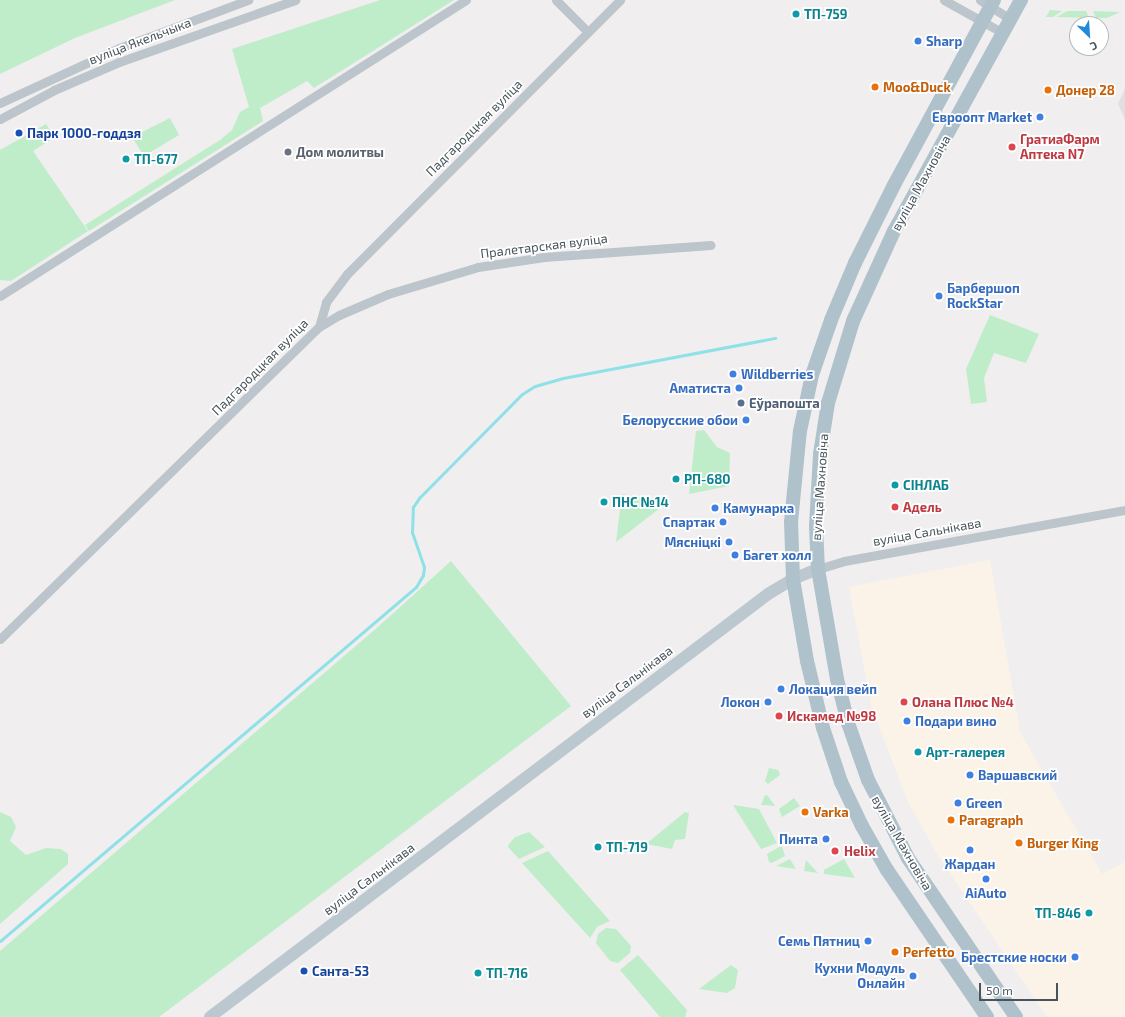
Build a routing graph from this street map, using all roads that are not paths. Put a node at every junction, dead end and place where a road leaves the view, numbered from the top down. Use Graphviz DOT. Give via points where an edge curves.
graph roads {
  1 [pos="248,0"];
  2 [pos="295,0"];
  3 [pos="466,0"];
  4 [pos="556,0"];
  5 [pos="620,0"];
  6 [pos="944,0"];
  7 [pos="1021,0"];
  8 [pos="988,2"];
  9 [pos="1010,19"];
  10 [pos="982,22"];
  11 [pos="588,32"];
  12 [pos="1003,33"];
  13 [pos="0,103"];
  14 [pos="0,118"];
  15 [pos="711,245"];
  16 [pos="0,296"];
  17 [pos="319,327"];
  18 [pos="1125,510"];
  19 [pos="818,568"];
  20 [pos="793,579"];
  21 [pos="0,639"];
  22 [pos="210,1017"];
  23 [pos="987,1017"];
  24 [pos="1016,1017"];
  1 -- 13 [label="street, вуліца Якельчыка" via="119,48"];
  2 -- 14 [label="street, вуліца Якельчыка" via="113,64 68,83"];
  3 -- 16 [label="street"];
  4 -- 11 [label="street"];
  5 -- 11 [label="street, Падгародцкая вуліца"];
  6 -- 10 [label="street"];
  7 -- 9 [label="main road, вуліца Махновіча"];
  8 -- 9 [label="street"];
  8 -- 10 [label="main road, вуліца Махновіча"];
  9 -- 12 [label="main road, вуліца Махновіча"];
  10 -- 12 [label="street"];
  10 -- 20 [label="main road, вуліца Махновіча" via="863,246 821,347 806,403 796,458 792,522"];
  11 -- 17 [label="street, Падгародцкая вуліца" via="347,274 326,302"];
  12 -- 19 [label="main road, вуліца Махновіча" via="884,250 844,344 828,402 820,454 816,526"];
  15 -- 17 [label="street, Пралетарская вуліца" via="536,258 478,267 388,294 339,315"];
  17 -- 21 [label="street, Падгародцкая вуліца"];
  18 -- 19 [label="street, вуліца Сальнікава" via="844,561"];
  19 -- 20 [label="street, вуліца Сальнікава"];
  19 -- 24 [label="main road, вуліца Махновіча" via="840,693 873,792 912,864"];
  20 -- 22 [label="street, вуліца Сальнікава" via="768,594"];
  20 -- 23 [label="main road, вуліца Махновіча" via="814,693 842,782 862,826 888,870"];
}
